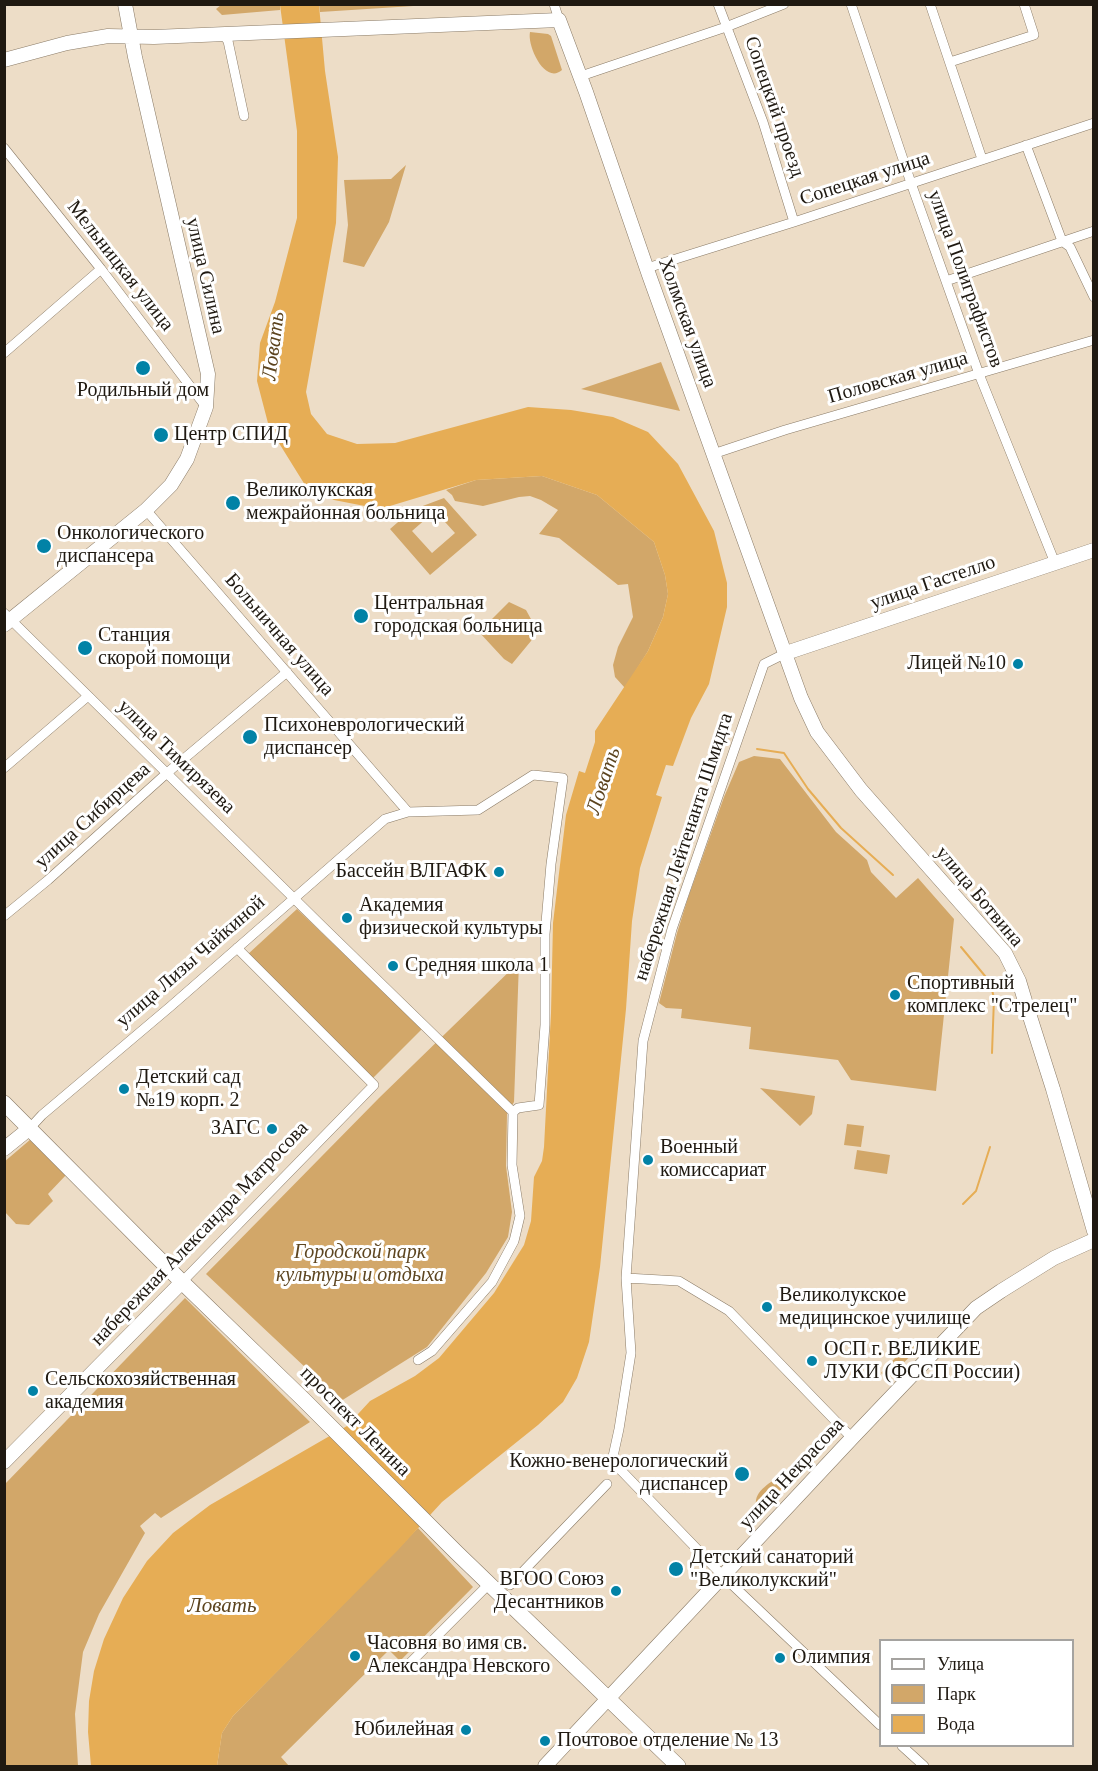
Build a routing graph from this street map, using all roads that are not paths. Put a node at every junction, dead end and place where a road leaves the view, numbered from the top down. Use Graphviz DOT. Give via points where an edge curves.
graph roads {
  1 [pos="125,4"];
  2 [pos="554,4"];
  3 [pos="718,4"];
  4 [pos="784,4"];
  5 [pos="851,4"];
  6 [pos="930,4"];
  7 [pos="1024,4"];
  8 [pos="559,21"];
  9 [pos="726,27"];
  10 [pos="222,33"];
  11 [pos="131,36"];
  12 [pos="4,60"];
  13 [pos="950,62"];
  14 [pos="581,76"];
  15 [pos="244,116"];
  16 [pos="1094,123"];
  17 [pos="1026,145"];
  18 [pos="4,148"];
  19 [pos="982,159"];
  20 [pos="911,183"];
  21 [pos="794,222"];
  22 [pos="1094,231"];
  23 [pos="1062,241"];
  24 [pos="646,268"];
  25 [pos="101,269"];
  26 [pos="946,281"];
  27 [pos="1094,297"];
  28 [pos="1094,339"];
  29 [pos="4,352"];
  30 [pos="979,374"];
  31 [pos="206,407"];
  32 [pos="713,454"];
  33 [pos="146,510"];
  34 [pos="1094,550"];
  35 [pos="1055,562"];
  36 [pos="7,619"];
  37 [pos="786,653"];
  38 [pos="286,672"];
  39 [pos="88,696"];
  40 [pos="4,768"];
  41 [pos="167,773"];
  42 [pos="408,812"];
  43 [pos="294,898"];
  44 [pos="4,916"];
  45 [pos="237,948"];
  46 [pos="4,1103"];
  47 [pos="513,1112"];
  48 [pos="30,1128"];
  49 [pos="4,1149"];
  50 [pos="1094,1231"];
  51 [pos="1094,1240"];
  52 [pos="626,1278"];
  53 [pos="182,1282"];
  54 [pos="418,1360"];
  55 [pos="852,1438"];
  56 [pos="4,1462"];
  57 [pos="607,1484"];
  58 [pos="723,1576"];
  59 [pos="489,1584"];
  60 [pos="510,1585"];
  61 [pos="406,1667"];
  62 [pos="609,1699"];
  63 [pos="879,1724"];
  64 [pos="903,1747"];
  65 [pos="545,1767"];
  66 [pos="678,1767"];
  67 [pos="924,1767"];
  1 -- 11 [label="main road, улица Силина"];
  2 -- 8 [label="street, Холмская улица"];
  3 -- 9 [label="street, Сопецкий проезд"];
  4 -- 9 [label="street"];
  5 -- 20 [label="street, улица Полиграфистов"];
  6 -- 13 [label="street"];
  7 -- 13 [label="street" via="1034,35"];
  8 -- 10 [label="main road"];
  8 -- 14 [label="main road, Холмская улица"];
  9 -- 14 [label="street"];
  9 -- 21 [label="street, Сопецкий проезд" via="763,123"];
  10 -- 11 [label="main road"];
  10 -- 15 [label="street" via="228,41"];
  11 -- 12 [label="main road" via="108,36"];
  11 -- 31 [label="main road, улица Силина" via="208,374"];
  13 -- 19 [label="street"];
  14 -- 24 [label="main road, Холмская улица"];
  16 -- 17 [label="street, Сопецкая улица"];
  17 -- 19 [label="street, Сопецкая улица"];
  17 -- 23 [label="street"];
  18 -- 25 [label="street, Мельницкая улица"];
  19 -- 20 [label="street, Сопецкая улица"];
  20 -- 21 [label="street, Сопецкая улица"];
  20 -- 26 [label="street, улица Полиграфистов"];
  21 -- 24 [label="street, Сопецкая улица"];
  22 -- 23 [label="street"];
  23 -- 26 [label="street"];
  23 -- 27 [label="street" via="1070,247"];
  24 -- 32 [label="main road, Холмская улица"];
  25 -- 29 [label="street"];
  25 -- 31 [label="street, Мельницкая улица"];
  26 -- 30 [label="street, улица Полиграфистов"];
  28 -- 30 [label="street, Половская улица"];
  30 -- 32 [label="street, Половская улица"];
  30 -- 35 [label="street, улица Полиграфистов"];
  31 -- 33 [label="main road, улица Силина" via="187,459 171,485"];
  32 -- 37 [label="main road, Холмская улица"];
  33 -- 36 [label="main road, улица Силина"];
  33 -- 38 [label="street, Больничная улица"];
  34 -- 35 [label="main road, улица Гастелло"];
  35 -- 37 [label="main road, улица Гастелло"];
  36 -- 39 [label="street, улица Тимирязева"];
  37 -- 50 [label="main road, улица Ботвина" via="817,732 861,790 1005,953 1025,1001"];
  37 -- 52 [label="street, набережная Лейтенанта Шмидта" via="764,664 672,929 643,1041"];
  38 -- 41 [label="street, улица Сибирцева"];
  38 -- 42 [label="street, Больничная улица"];
  39 -- 40 [label="street"];
  39 -- 41 [label="street, улица Тимирязева"];
  41 -- 43 [label="street, улица Тимирязева"];
  41 -- 44 [label="street, улица Сибирцева"];
  42 -- 43 [label="street, улица Лизы Чайкиной" via="385,819"];
  42 -- 47 [label="street, улица Лизы Чайкиной" via="478,810 533,775 563,778 545,933 545,1025 539,1105"];
  43 -- 45 [label="street, улица Лизы Чайкиной"];
  43 -- 47 [label="street, улица Тимирязева"];
  45 -- 48 [label="street, улица Лизы Чайкиной"];
  45 -- 53 [label="street, набережная Александра Матросова" via="374,1085"];
  46 -- 48 [label="main road, проспект Ленина"];
  47 -- 54 [label="street" via="512,1165 520,1216 514,1241 492,1282 432,1351"];
  48 -- 49 [label="main road, улица Лизы Чайкиной"];
  48 -- 53 [label="main road, проспект Ленина"];
  51 -- 55 [label="main road, улица Некрасова" via="1054,1258 976,1308"];
  52 -- 55 [label="street" via="679,1281 729,1311"];
  52 -- 58 [label="street, набережная Лейтенанта Шмидта" via="631,1353 612,1461"];
  53 -- 56 [label="main road, набережная Александра Матросова"];
  53 -- 59 [label="main road, проспект Ленина"];
  55 -- 58 [label="main road, улица Некрасова"];
  57 -- 60 [label="street"];
  58 -- 62 [label="main road, улица Некрасова"];
  58 -- 63 [label="street"];
  59 -- 61 [label="street"];
  59 -- 62 [label="main road, проспект Ленина"];
  62 -- 65 [label="main road, улица Некрасова"];
  62 -- 66 [label="main road, проспект Ленина"];
  64 -- 67 [label="street"];
}
